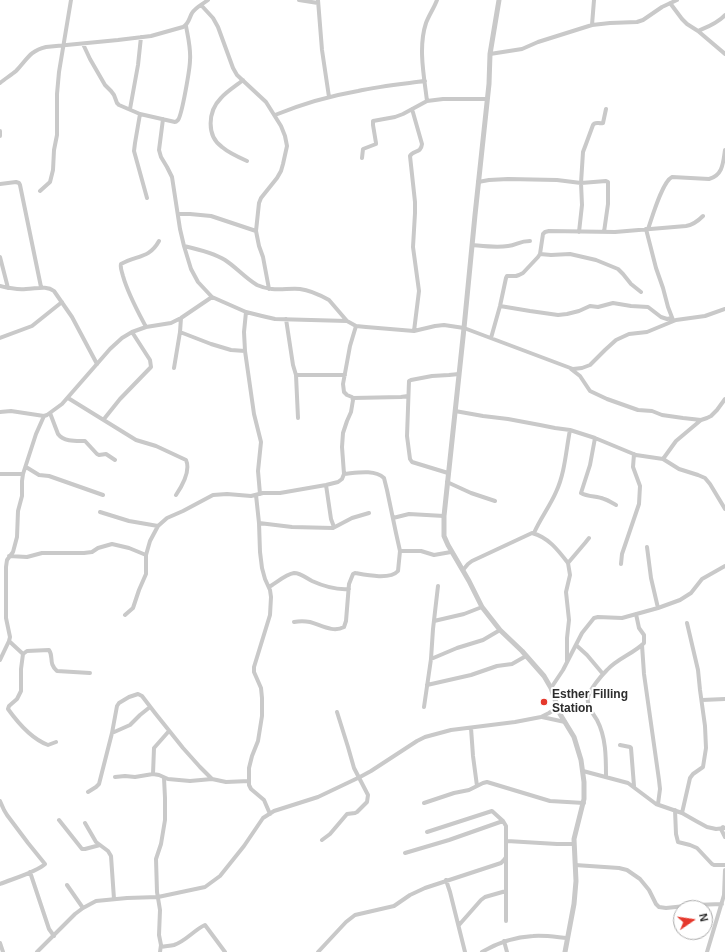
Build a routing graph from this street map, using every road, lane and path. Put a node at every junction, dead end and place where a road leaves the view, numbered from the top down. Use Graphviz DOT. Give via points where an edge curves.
graph roads {
  1 [pos="71,0"];
  2 [pos="208,0"];
  3 [pos="299,0"];
  4 [pos="441,0"];
  5 [pos="499,0"];
  6 [pos="594,0"];
  7 [pos="660,0"];
  8 [pos="677,0"];
  9 [pos="437,1"];
  10 [pos="318,2"];
  11 [pos="670,3"];
  12 [pos="201,5"];
  13 [pos="662,7"];
  14 [pos="725,15"];
  15 [pos="592,25"];
  16 [pos="186,26"];
  17 [pos="698,31"];
  18 [pos="141,37"];
  19 [pos="83,44"];
  20 [pos="63,45"];
  21 [pos="490,54"];
  22 [pos="725,54"];
  23 [pos="243,80"];
  24 [pos="425,81"];
  25 [pos="0,83"];
  26 [pos="329,97"];
  27 [pos="487,99"];
  28 [pos="426,101"];
  29 [pos="130,109"];
  30 [pos="412,109"];
  31 [pos="606,109"];
  32 [pos="140,114"];
  33 [pos="275,115"];
  34 [pos="163,119"];
  35 [pos="0,131"];
  36 [pos="0,136"];
  37 [pos="725,150"];
  38 [pos="362,158"];
  39 [pos="246,160"];
  40 [pos="478,182"];
  41 [pos="581,183"];
  42 [pos="0,184"];
  43 [pos="40,191"];
  44 [pos="147,198"];
  45 [pos="178,214"];
  46 [pos="703,216"];
  47 [pos="647,229"];
  48 [pos="256,231"];
  49 [pos="579,232"];
  50 [pos="604,232"];
  51 [pos="159,241"];
  52 [pos="530,241"];
  53 [pos="472,245"];
  54 [pos="184,246"];
  55 [pos="540,254"];
  56 [pos="0,257"];
  57 [pos="0,286"];
  58 [pos="8,288"];
  59 [pos="41,288"];
  60 [pos="269,289"];
  61 [pos="642,292"];
  62 [pos="212,297"];
  63 [pos="62,302"];
  64 [pos="500,306"];
  65 [pos="725,309"];
  66 [pos="246,312"];
  67 [pos="181,318"];
  68 [pos="286,319"];
  69 [pos="672,320"];
  70 [pos="347,321"];
  71 [pos="356,326"];
  72 [pos="146,327"];
  73 [pos="464,328"];
  74 [pos="414,331"];
  75 [pos="132,332"];
  76 [pos="180,332"];
  77 [pos="0,338"];
  78 [pos="491,338"];
  79 [pos="246,351"];
  80 [pos="97,364"];
  81 [pos="174,368"];
  82 [pos="569,368"];
  83 [pos="459,374"];
  84 [pos="296,375"];
  85 [pos="345,375"];
  86 [pos="408,396"];
  87 [pos="68,398"];
  88 [pos="353,398"];
  89 [pos="725,399"];
  90 [pos="455,411"];
  91 [pos="0,412"];
  92 [pos="50,413"];
  93 [pos="44,416"];
  94 [pos="298,418"];
  95 [pos="104,419"];
  96 [pos="701,420"];
  97 [pos="570,430"];
  98 [pos="595,438"];
  99 [pos="634,454"];
  100 [pos="663,459"];
  101 [pos="115,460"];
  102 [pos="26,467"];
  103 [pos="448,473"];
  104 [pos="0,474"];
  105 [pos="23,474"];
  106 [pos="344,474"];
  107 [pos="447,482"];
  108 [pos="326,485"];
  109 [pos="258,494"];
  110 [pos="103,495"];
  111 [pos="176,495"];
  112 [pos="495,502"];
  113 [pos="616,505"];
  114 [pos="725,509"];
  115 [pos="100,512"];
  116 [pos="369,513"];
  117 [pos="444,516"];
  118 [pos="393,518"];
  119 [pos="259,523"];
  120 [pos="158,526"];
  121 [pos="334,528"];
  122 [pos="534,533"];
  123 [pos="588,538"];
  124 [pos="647,547"];
  125 [pos="400,551"];
  126 [pos="451,552"];
  127 [pos="146,555"];
  128 [pos="9,556"];
  129 [pos="568,562"];
  130 [pos="621,564"];
  131 [pos="725,566"];
  132 [pos="463,570"];
  133 [pos="438,586"];
  134 [pos="269,587"];
  135 [pos="349,590"];
  136 [pos="482,607"];
  137 [pos="658,608"];
  138 [pos="636,614"];
  139 [pos="125,615"];
  140 [pos="434,621"];
  141 [pos="294,622"];
  142 [pos="687,623"];
  143 [pos="500,630"];
  144 [pos="9,641"];
  145 [pos="576,645"];
  146 [pos="642,645"];
  147 [pos="23,654"];
  148 [pos="526,656"];
  149 [pos="431,659"];
  150 [pos="0,660"];
  151 [pos="567,663"];
  152 [pos="90,674"];
  153 [pos="603,674"];
  154 [pos="427,685"];
  155 [pos="551,688"];
  156 [pos="725,699"];
  157 [pos="702,700"];
  158 [pos="150,707"];
  159 [pos="424,707"];
  160 [pos="558,707"];
  161 [pos="337,712"];
  162 [pos="541,717"];
  163 [pos="565,722"];
  164 [pos="471,728"];
  165 [pos="169,731"];
  166 [pos="112,733"];
  167 [pos="56,742"];
  168 [pos="620,745"];
  169 [pos="583,771"];
  170 [pos="153,774"];
  171 [pos="606,776"];
  172 [pos="115,777"];
  173 [pos="360,777"];
  174 [pos="164,778"];
  175 [pos="212,779"];
  176 [pos="248,781"];
  177 [pos="478,786"];
  178 [pos="634,786"];
  179 [pos="88,792"];
  180 [pos="0,802"];
  181 [pos="424,803"];
  182 [pos="584,803"];
  183 [pos="658,804"];
  184 [pos="675,810"];
  185 [pos="682,813"];
  186 [pos="270,814"];
  187 [pos="59,820"];
  188 [pos="503,821"];
  189 [pos="85,823"];
  190 [pos="724,828"];
  191 [pos="427,832"];
  192 [pos="725,837"];
  193 [pos="322,840"];
  194 [pos="507,841"];
  195 [pos="574,844"];
  196 [pos="100,845"];
  197 [pos="405,853"];
  198 [pos="506,857"];
  199 [pos="725,865"];
  200 [pos="575,866"];
  201 [pos="725,870"];
  202 [pos="30,872"];
  203 [pos="725,873"];
  204 [pos="446,880"];
  205 [pos="0,884"];
  206 [pos="67,885"];
  207 [pos="506,891"];
  208 [pos="158,897"];
  209 [pos="114,899"];
  210 [pos="723,902"];
  211 [pos="83,908"];
  212 [pos="506,921"];
  213 [pos="459,925"];
  214 [pos="54,936"];
  215 [pos="567,938"];
  216 [pos="504,941"];
  217 [pos="0,943"];
  218 [pos="161,946"];
  219 [pos="3,952"];
  220 [pos="37,952"];
  221 [pos="160,952"];
  222 [pos="225,952"];
  223 [pos="318,952"];
  224 [pos="465,952"];
  225 [pos="482,952"];
  226 [pos="507,952"];
  227 [pos="565,952"];
  228 [pos="707,952"];
  1 -- 20 [label="street"];
  2 -- 12 [label="street"];
  3 -- 10 [label="street"];
  4 -- 9 [label="street"];
  5 -- 21 [label="street"];
  6 -- 15 [label="street"];
  7 -- 13 [label="street"];
  8 -- 11 [label="street"];
  9 -- 24 [label="street" via="426,23 422,43"];
  10 -- 26 [label="street"];
  11 -- 13 [label="street"];
  11 -- 17 [label="street" via="687,24"];
  12 -- 16 [label="street" via="192,13"];
  12 -- 23 [label="street" via="213,18 233,68"];
  13 -- 15 [label="street" via="637,22"];
  14 -- 17 [label="street"];
  15 -- 21 [label="street" via="522,49"];
  16 -- 18 [label="street"];
  16 -- 34 [label="street" via="191,59 181,109 177,121"];
  17 -- 22 [label="street"];
  18 -- 19 [label="street"];
  18 -- 29 [label="street"];
  19 -- 20 [label="street"];
  19 -- 29 [label="street" via="117,103"];
  20 -- 25 [label="street" via="39,48"];
  20 -- 43 [label="street" via="52,174 50,182"];
  21 -- 27 [label="street"];
  23 -- 33 [label="street" via="266,102"];
  23 -- 39 [label="street" via="215,105 211,126 217,144"];
  24 -- 26 [label="street"];
  24 -- 28 [label="street"];
  26 -- 33 [label="street"];
  27 -- 28 [label="street"];
  27 -- 40 [label="street"];
  28 -- 30 [label="street"];
  29 -- 32 [label="street"];
  30 -- 38 [label="street" via="395,118 373,120 376,144 363,149"];
  30 -- 74 [label="street" via="422,144 420,151 410,156 415,202 413,247 418,291"];
  31 -- 41 [label="street" via="604,122 594,123 583,152"];
  32 -- 34 [label="street"];
  32 -- 44 [label="street" via="134,151"];
  33 -- 48 [label="street" via="285,136 286,154 281,171 259,203"];
  34 -- 45 [label="street" via="159,150 172,177"];
  35 -- 36 [label="street"];
  37 -- 47 [label="street" via="722,167 714,178 709,180 672,177 668,180"];
  40 -- 41 [label="street" via="508,179"];
  40 -- 53 [label="street"];
  41 -- 49 [label="street"];
  41 -- 50 [label="street" via="608,182"];
  42 -- 59 [label="street" via="16,182 20,185"];
  45 -- 48 [label="street" via="211,216"];
  45 -- 54 [label="street"];
  46 -- 47 [label="street" via="691,225"];
  47 -- 50 [label="street"];
  47 -- 69 [label="street"];
  48 -- 60 [label="street"];
  49 -- 50 [label="street"];
  49 -- 55 [label="street" via="545,232"];
  51 -- 72 [label="street" via="151,252 120,264 130,297"];
  52 -- 53 [label="street" via="500,247"];
  53 -- 73 [label="street"];
  54 -- 60 [label="street" via="224,260 257,285"];
  54 -- 62 [label="street" via="198,282"];
  55 -- 61 [label="street" via="570,254 596,260 618,269 630,284"];
  55 -- 64 [label="street" via="523,273 506,277"];
  56 -- 58 [label="street"];
  57 -- 58 [label="street"];
  58 -- 59 [label="street"];
  59 -- 63 [label="street" via="54,291"];
  60 -- 70 [label="street" via="300,289 318,295 329,300"];
  62 -- 66 [label="street"];
  62 -- 67 [label="street"];
  63 -- 77 [label="street" via="32,326"];
  63 -- 80 [label="street"];
  64 -- 69 [label="street" via="563,314 590,306 598,307 613,303 648,307 661,317"];
  64 -- 78 [label="street"];
  65 -- 69 [label="street" via="705,316"];
  66 -- 68 [label="street"];
  66 -- 79 [label="street"];
  67 -- 72 [label="street" via="171,323"];
  67 -- 76 [label="street"];
  68 -- 70 [label="street"];
  68 -- 84 [label="street"];
  69 -- 82 [label="street" via="647,332 631,333 616,340 589,366"];
  70 -- 71 [label="street"];
  71 -- 74 [label="street"];
  71 -- 85 [label="street"];
  72 -- 75 [label="street"];
  73 -- 74 [label="street" via="444,325"];
  73 -- 78 [label="street"];
  73 -- 83 [label="street"];
  75 -- 80 [label="street" via="115,344"];
  75 -- 95 [label="street" via="150,360 151,367"];
  76 -- 79 [label="street" via="231,350"];
  76 -- 81 [label="street"];
  78 -- 82 [label="street"];
  79 -- 109 [label="street" via="254,414 261,442"];
  80 -- 87 [label="street"];
  82 -- 96 [label="street" via="580,376 589,390 607,399 638,410"];
  83 -- 86 [label="street" via="410,380"];
  83 -- 90 [label="street"];
  84 -- 85 [label="street"];
  84 -- 94 [label="street"];
  85 -- 88 [label="street" via="343,389"];
  86 -- 88 [label="street"];
  86 -- 103 [label="street" via="407,436 410,459 412,462"];
  87 -- 92 [label="street"];
  87 -- 95 [label="street"];
  88 -- 106 [label="street" via="343,433"];
  89 -- 96 [label="street" via="711,416"];
  90 -- 97 [label="street"];
  90 -- 103 [label="street"];
  91 -- 93 [label="street"];
  92 -- 93 [label="street"];
  92 -- 101 [label="street" via="60,436 85,441 97,454 106,454"];
  93 -- 102 [label="street"];
  95 -- 111 [label="street" via="136,440 186,460 183,483"];
  96 -- 100 [label="street" via="676,441"];
  97 -- 98 [label="street"];
  97 -- 122 [label="street" via="557,490"];
  98 -- 99 [label="street"];
  98 -- 113 [label="street" via="582,493 604,498"];
  99 -- 100 [label="street"];
  99 -- 130 [label="street" via="633,466 640,486 638,504"];
  100 -- 114 [label="street" via="679,469 705,478"];
  102 -- 105 [label="street"];
  102 -- 110 [label="street" via="39,475 49,476"];
  103 -- 107 [label="street"];
  104 -- 105 [label="street"];
  105 -- 128 [label="street" via="17,537 13,552"];
  106 -- 108 [label="street" via="341,480"];
  106 -- 118 [label="street" via="366,472 382,476"];
  107 -- 112 [label="street"];
  107 -- 117 [label="street"];
  108 -- 109 [label="street"];
  108 -- 121 [label="street"];
  109 -- 119 [label="street"];
  109 -- 120 [label="street" via="212,495 167,518"];
  115 -- 120 [label="street"];
  116 -- 121 [label="street" via="352,518"];
  117 -- 118 [label="street" via="409,514"];
  117 -- 126 [label="street" via="444,536"];
  118 -- 125 [label="street"];
  119 -- 121 [label="street"];
  119 -- 134 [label="street" via="262,568"];
  120 -- 127 [label="street"];
  122 -- 129 [label="street" via="551,542"];
  122 -- 132 [label="street" via="472,561"];
  123 -- 129 [label="street"];
  124 -- 137 [label="street"];
  125 -- 126 [label="street" via="420,551 434,555"];
  125 -- 135 [label="street" via="398,573 378,576 355,573 352,575"];
  126 -- 132 [label="street"];
  127 -- 128 [label="street" via="112,544 84,553"];
  127 -- 139 [label="street" via="146,574 133,608"];
  128 -- 144 [label="street" via="6,567"];
  129 -- 151 [label="street" via="570,576 566,592 569,620"];
  131 -- 137 [label="street" via="702,579 687,597"];
  132 -- 136 [label="street"];
  133 -- 140 [label="street"];
  134 -- 135 [label="street" via="296,573 323,585"];
  134 -- 176 [label="street" via="270,612 254,667 261,688 262,716"];
  135 -- 141 [label="street" via="344,627 335,630 309,622"];
  136 -- 140 [label="street"];
  136 -- 143 [label="street"];
  137 -- 138 [label="street"];
  138 -- 145 [label="street" via="620,619 596,617"];
  138 -- 146 [label="street" via="644,636"];
  140 -- 149 [label="street"];
  142 -- 157 [label="street"];
  143 -- 148 [label="street"];
  143 -- 149 [label="street" via="483,640"];
  144 -- 147 [label="street"];
  144 -- 150 [label="street"];
  145 -- 151 [label="street"];
  145 -- 153 [label="street"];
  146 -- 153 [label="street"];
  146 -- 183 [label="street" via="659,780"];
  147 -- 152 [label="street" via="26,651 49,650 52,665 57,670"];
  147 -- 167 [label="street" via="21,691 8,708 23,727 38,740 48,745"];
  148 -- 154 [label="street" via="512,664"];
  148 -- 155 [label="street"];
  149 -- 154 [label="street"];
  151 -- 155 [label="street"];
  153 -- 171 [label="street" via="590,691 588,699 604,742"];
  154 -- 159 [label="street"];
  155 -- 160 [label="street"];
  156 -- 157 [label="street"];
  157 -- 185 [label="street" via="706,737 704,761 702,768 690,778"];
  158 -- 165 [label="street"];
  158 -- 166 [label="street" via="130,725"];
  158 -- 166 [label="street" via="140,695 134,695 119,703"];
  160 -- 162 [label="street"];
  160 -- 163 [label="street"];
  161 -- 173 [label="street" via="354,768"];
  162 -- 163 [label="street"];
  162 -- 164 [label="street"];
  163 -- 169 [label="street" via="574,738"];
  164 -- 173 [label="street" via="451,730 417,740"];
  164 -- 177 [label="street"];
  165 -- 170 [label="street" via="154,748"];
  165 -- 175 [label="street"];
  166 -- 179 [label="street" via="99,784"];
  168 -- 178 [label="street" via="631,748"];
  169 -- 171 [label="street"];
  169 -- 182 [label="street"];
  170 -- 172 [label="street"];
  170 -- 174 [label="street"];
  171 -- 178 [label="street"];
  173 -- 186 [label="street" via="318,797"];
  173 -- 193 [label="street" via="368,794 367,802 356,813 347,814"];
  174 -- 175 [label="street" via="190,781"];
  174 -- 208 [label="street" via="165,815 156,859"];
  175 -- 176 [label="street" via="226,782"];
  176 -- 186 [label="street" via="251,789 264,800"];
  177 -- 181 [label="street"];
  177 -- 182 [label="street" via="484,782 492,783 550,801"];
  178 -- 183 [label="street"];
  180 -- 202 [label="street" via="45,864"];
  182 -- 195 [label="street"];
  183 -- 184 [label="street"];
  184 -- 185 [label="street"];
  184 -- 199 [label="street" via="678,842 697,848 712,864"];
  185 -- 190 [label="street" via="716,829"];
  186 -- 208 [label="street" via="262,819 244,846 212,882 196,889"];
  187 -- 196 [label="street" via="82,850"];
  188 -- 191 [label="street" via="492,811"];
  188 -- 194 [label="street"];
  188 -- 197 [label="street"];
  189 -- 196 [label="street"];
  190 -- 192 [label="street"];
  194 -- 195 [label="street"];
  194 -- 198 [label="street"];
  195 -- 200 [label="street"];
  196 -- 209 [label="street" via="111,856"];
  198 -- 204 [label="street" via="501,863"];
  198 -- 207 [label="street"];
  200 -- 210 [label="street" via="627,870 640,879 658,907"];
  200 -- 215 [label="street" via="574,904"];
  201 -- 203 [label="street"];
  202 -- 205 [label="street"];
  202 -- 214 [label="street" via="49,929"];
  203 -- 210 [label="street"];
  204 -- 213 [label="street"];
  204 -- 223 [label="street" via="417,891 396,905 353,916"];
  206 -- 211 [label="street"];
  207 -- 212 [label="street"];
  207 -- 213 [label="street" via="480,900"];
  208 -- 209 [label="street"];
  208 -- 218 [label="street"];
  209 -- 211 [label="street" via="98,900"];
  210 -- 228 [label="street"];
  211 -- 214 [label="street"];
  213 -- 224 [label="street"];
  214 -- 220 [label="street"];
  215 -- 216 [label="street" via="534,936"];
  215 -- 227 [label="street"];
  216 -- 225 [label="street"];
  216 -- 226 [label="street"];
  217 -- 219 [label="street"];
  218 -- 221 [label="street"];
  218 -- 222 [label="street" via="176,944 204,924"];
}
